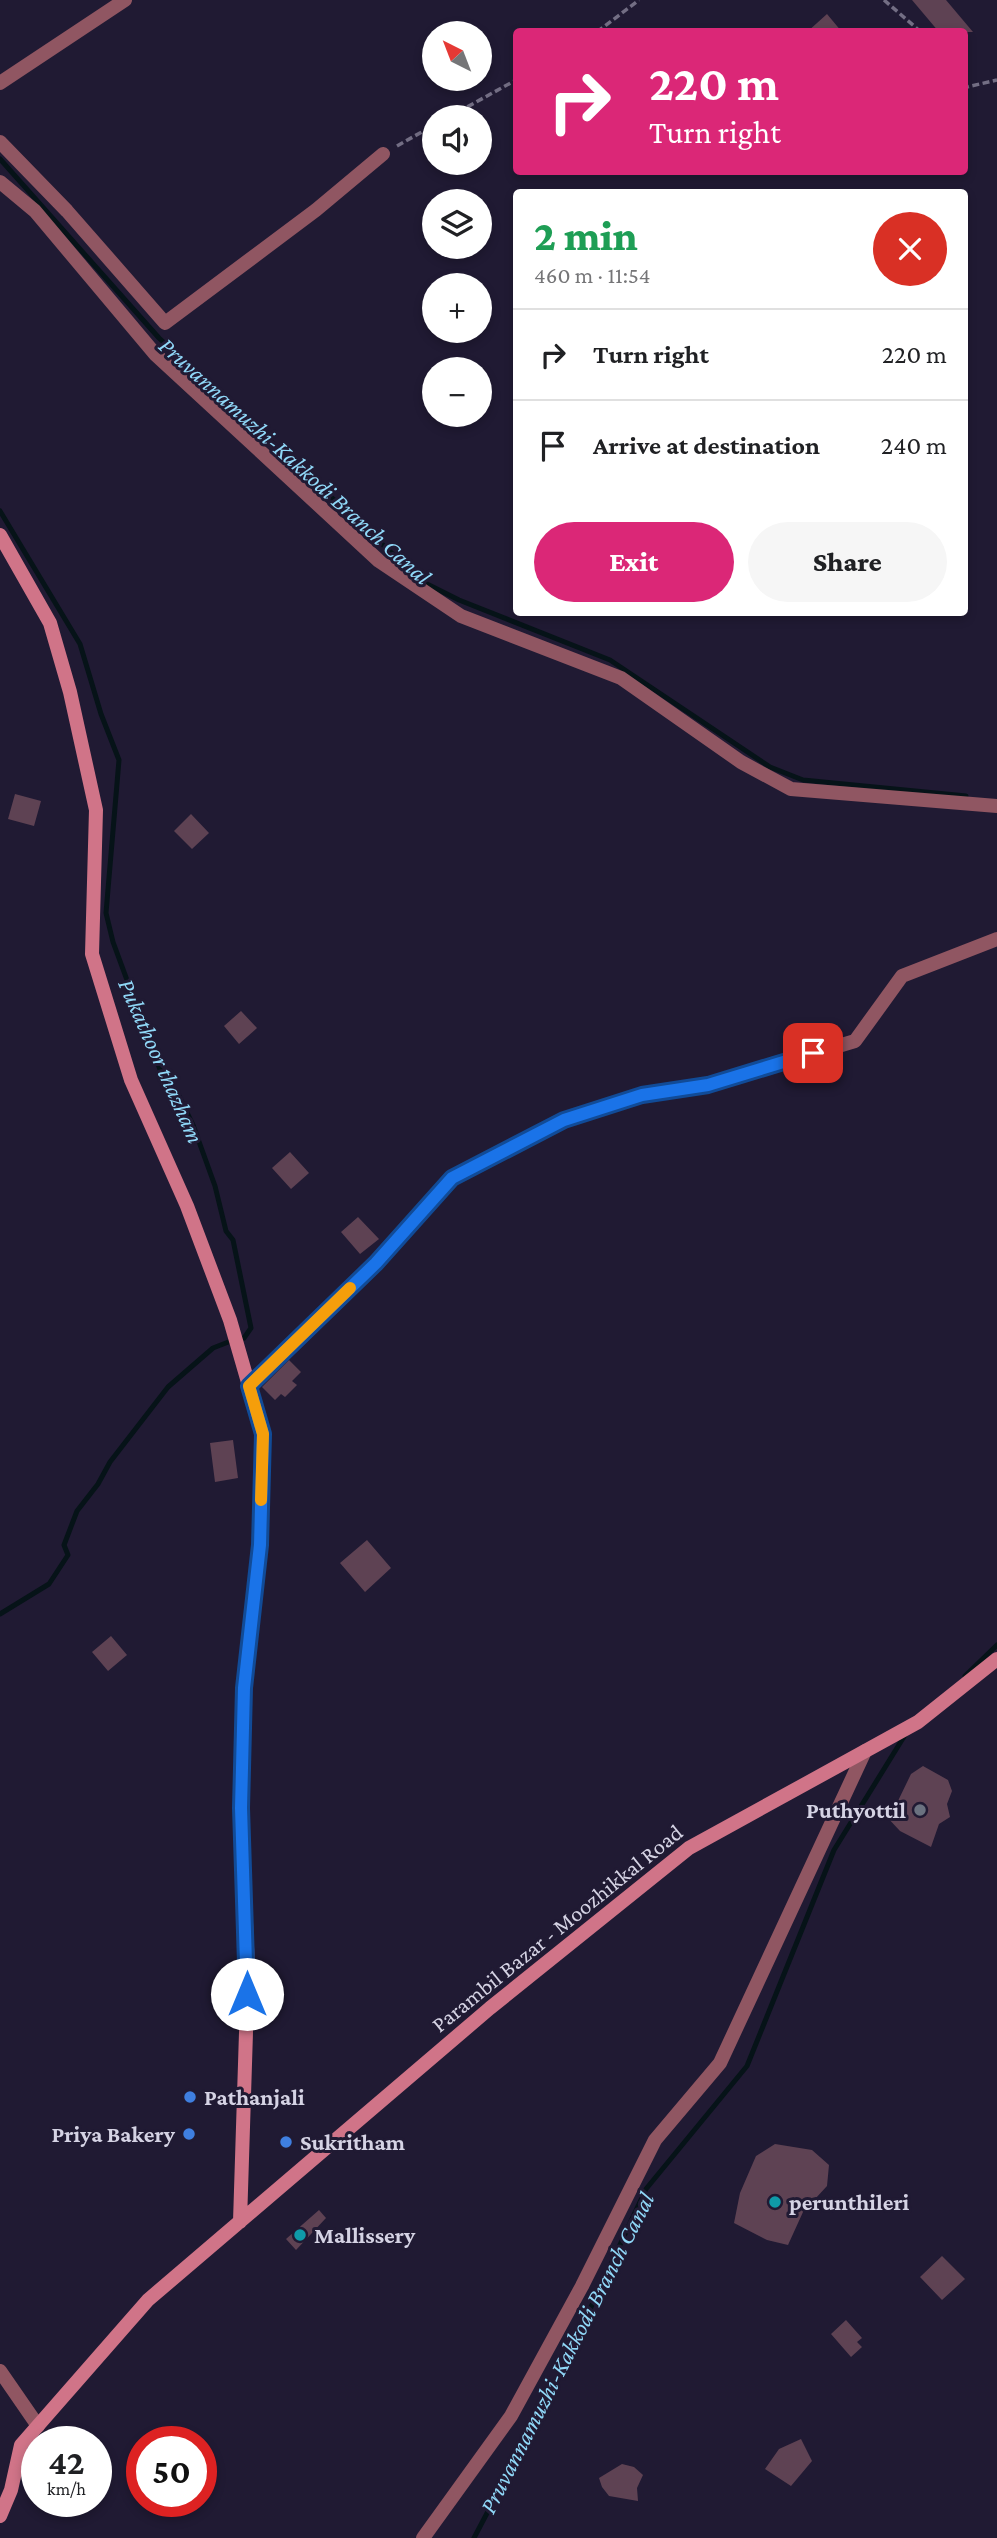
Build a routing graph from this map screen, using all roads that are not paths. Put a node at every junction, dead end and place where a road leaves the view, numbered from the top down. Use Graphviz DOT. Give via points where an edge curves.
graph roads {
  1 [pos="125,0"];
  2 [pos="0,83"];
  3 [pos="0,142"];
  4 [pos="383,154"];
  5 [pos="0,181"];
  6 [pos="0,535"];
  7 [pos="997,806"];
  8 [pos="997,939"];
  9 [pos="249,1386"];
  10 [pos="997,1659"];
  11 [pos="865,1751"];
  12 [pos="240,2221"];
  13 [pos="0,2371"];
  14 [pos="38,2426"];
  15 [pos="21,2445"];
  16 [pos="0,2516"];
  17 [pos="423,2538"];
  1 -- 2 [label="street"];
  3 -- 4 [label="street" via="164,323"];
  5 -- 7 [label="street" via="35,211 155,354 379,561 461,616 621,678 741,762 791,789"];
  6 -- 9 [label="main road" via="50,623 96,810 92,954 131,1080 187,1206"];
  8 -- 9 [label="street" via="902,976 855,1041 708,1085 642,1095 564,1120 452,1178 376,1263"];
  9 -- 12 [label="main road" via="263,1434 260,1545 244,1688 248,1969"];
  10 -- 11 [label="main road, Parambil Bazar - Moozhikkal Road" via="918,1722"];
  11 -- 12 [label="main road, Parambil Bazar - Moozhikkal Road" via="689,1848 490,2008"];
  11 -- 17 [label="street" via="720,2063 655,2140 511,2416"];
  12 -- 14 [label="main road, Parambil Bazar - Moozhikkal Road" via="148,2300"];
  13 -- 14 [label="street"];
  15 -- 16 [label="main road, Parambil Bazar - Moozhikkal Road"];
}
